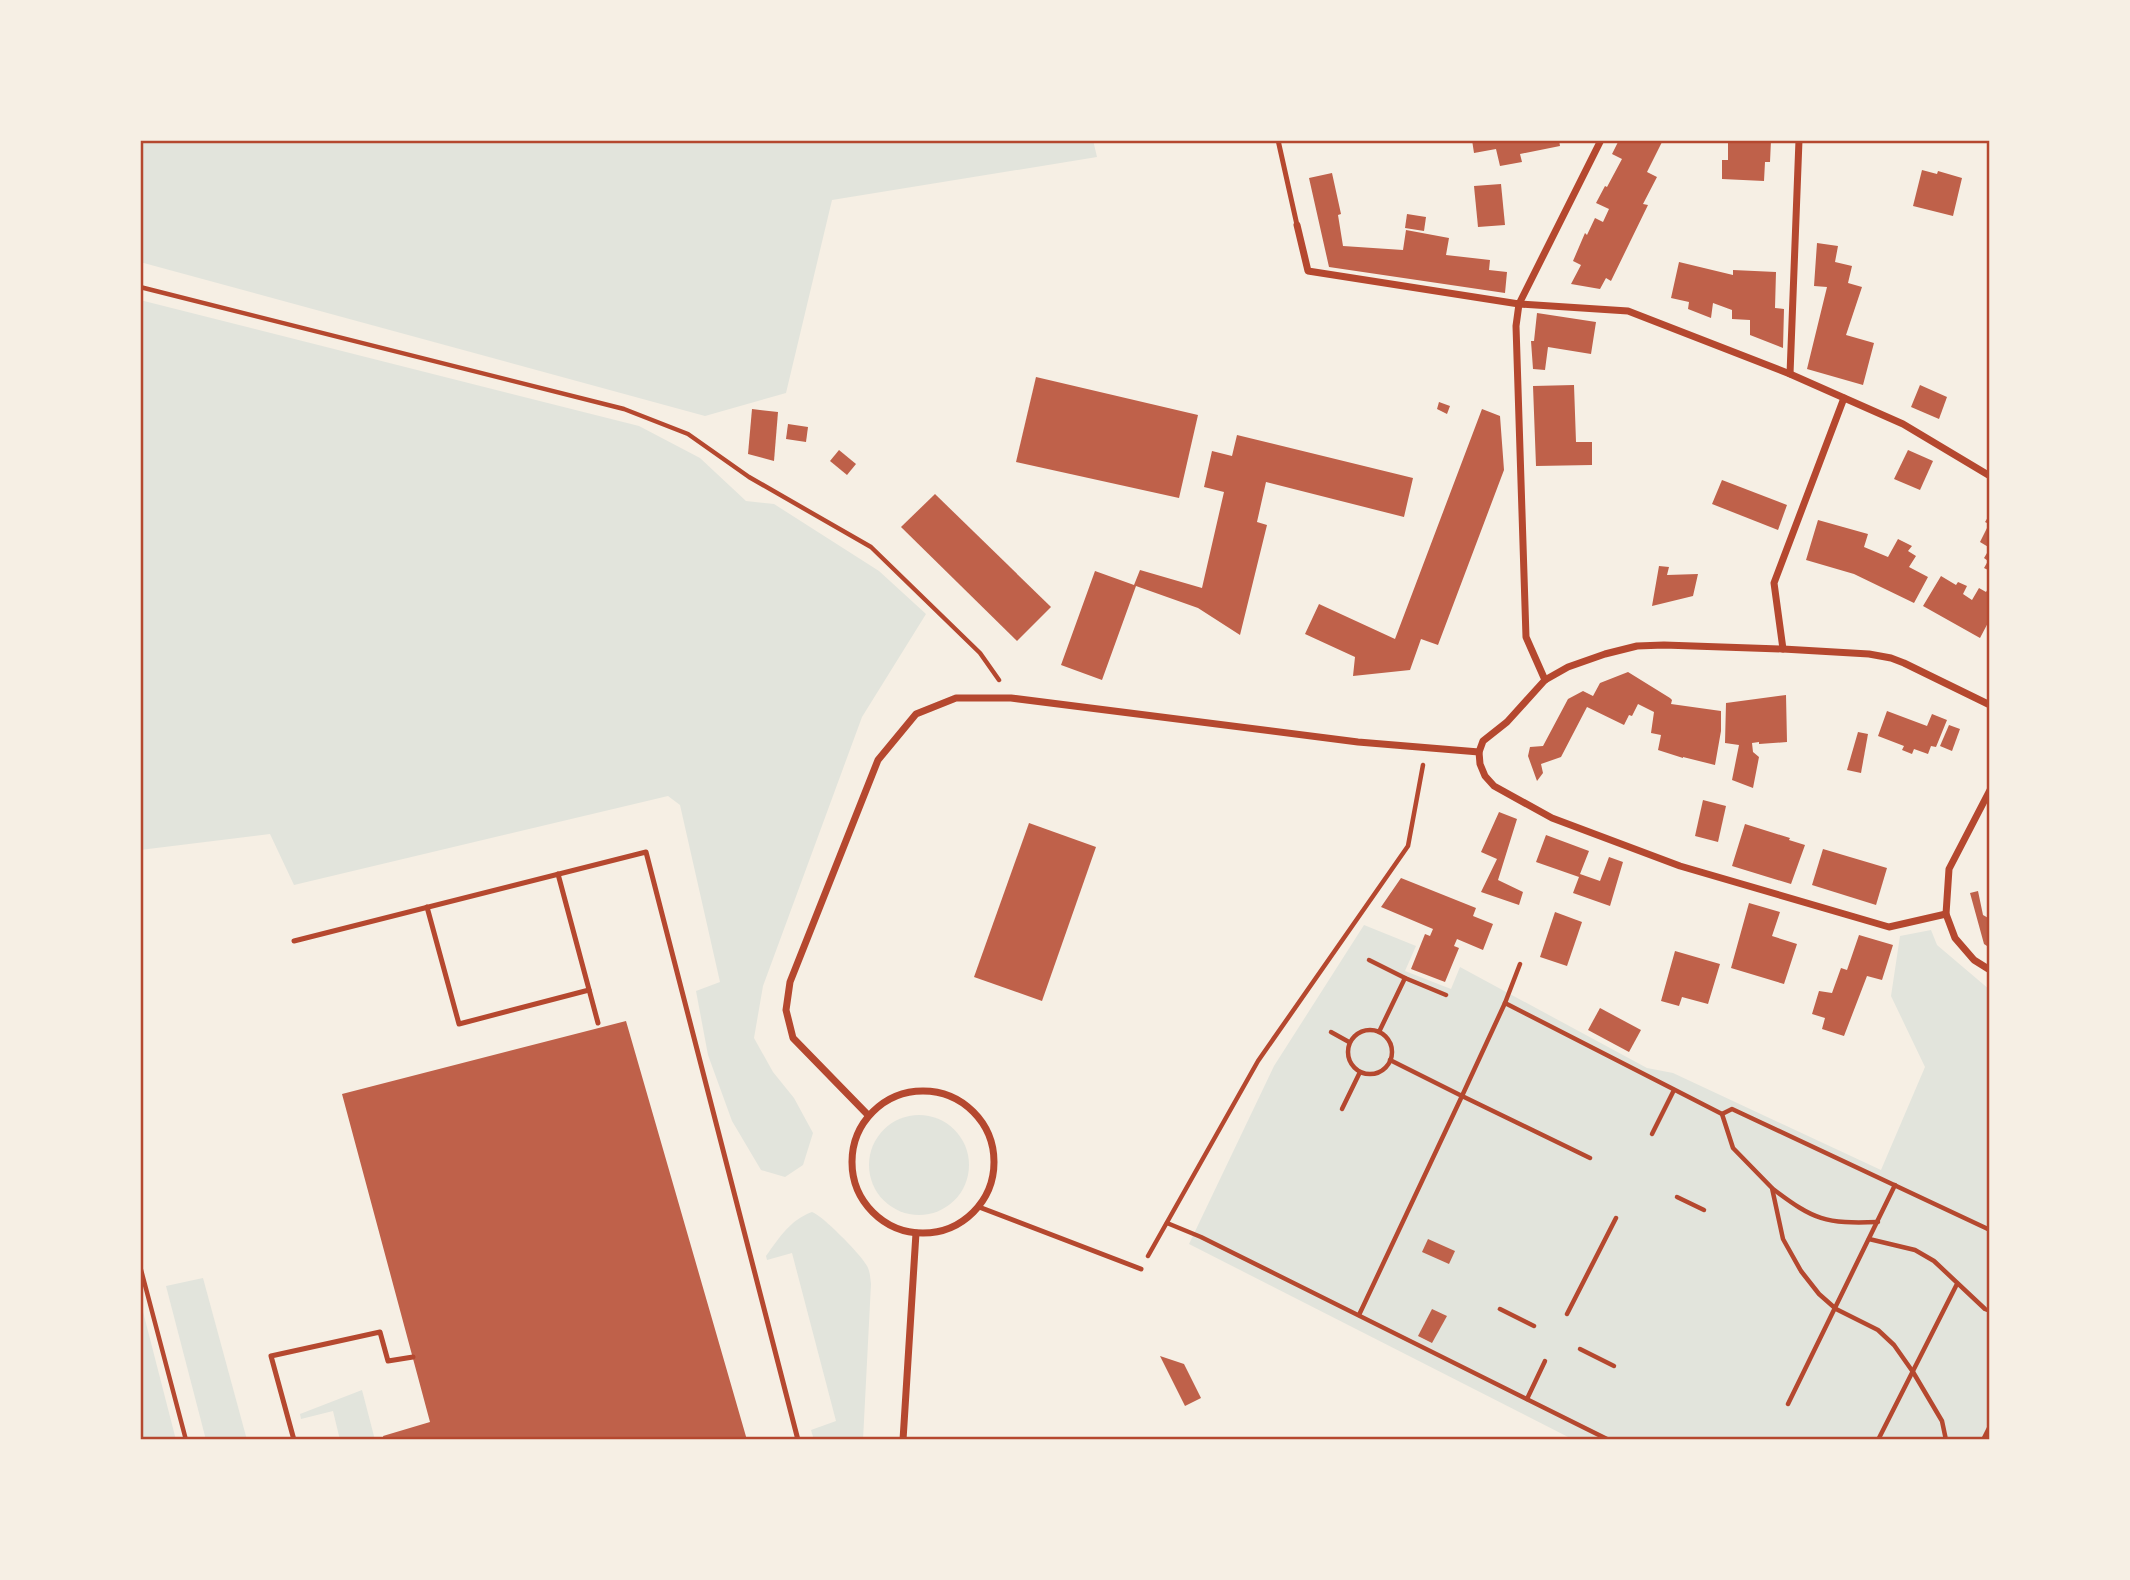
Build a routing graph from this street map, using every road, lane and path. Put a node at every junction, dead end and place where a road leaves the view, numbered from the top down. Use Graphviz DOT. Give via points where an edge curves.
graph roads {
  1 [pos="1278,140"];
  2 [pos="1601,140"];
  3 [pos="1799,140"];
  4 [pos="1297,225"];
  5 [pos="140,287"];
  6 [pos="1519,304"];
  7 [pos="1790,374"];
  8 [pos="1844,398"];
  9 [pos="1990,476"];
  10 [pos="1783,649"];
  11 [pos="1545,680"];
  12 [pos="1011,698"];
  13 [pos="1990,705"];
  14 [pos="1427,747"];
  15 [pos="1479,752"];
  16 [pos="1990,790"];
  17 [pos="558,874"];
  18 [pos="427,907"];
  19 [pos="1946,914"];
  20 [pos="294,941"];
  21 [pos="1369,960"];
  22 [pos="1520,964"];
  23 [pos="1990,970"];
  24 [pos="1405,978"];
  25 [pos="589,990"];
  26 [pos="1446,995"];
  27 [pos="1505,1003"];
  28 [pos="598,1023"];
  29 [pos="1332,1032"];
  30 [pos="1379,1032"];
  31 [pos="1349,1042"];
  32 [pos="1390,1060"];
  33 [pos="1360,1072"];
  34 [pos="1674,1090"];
  35 [pos="1462,1096"];
  36 [pos="1342,1109"];
  37 [pos="868,1115"];
  38 [pos="1722,1115"];
  39 [pos="1652,1134"];
  40 [pos="1590,1158"];
  41 [pos="1895,1185"];
  42 [pos="1772,1188"];
  43 [pos="1677,1197"];
  44 [pos="979,1207"];
  45 [pos="1704,1210"];
  46 [pos="1616,1218"];
  47 [pos="1878,1222"];
  48 [pos="1167,1223"];
  49 [pos="1990,1230"];
  50 [pos="916,1233"];
  51 [pos="1869,1239"];
  52 [pos="140,1266"];
  53 [pos="1141,1269"];
  54 [pos="1958,1283"];
  55 [pos="1836,1308"];
  56 [pos="1500,1309"];
  57 [pos="1990,1311"];
  58 [pos="1567,1314"];
  59 [pos="1359,1315"];
  60 [pos="1534,1326"];
  61 [pos="1580,1349"];
  62 [pos="413,1357"];
  63 [pos="1545,1361"];
  64 [pos="1614,1366"];
  65 [pos="1913,1372"];
  66 [pos="1527,1399"];
  67 [pos="1788,1404"];
  68 [pos="1990,1426"];
  69 [pos="186,1440"];
  70 [pos="294,1440"];
  71 [pos="798,1440"];
  72 [pos="903,1440"];
  73 [pos="1609,1440"];
  74 [pos="1878,1440"];
  75 [pos="1946,1440"];
  76 [pos="1983,1440"];
  1 -- 4 [label="lane"];
  2 -- 6 [label="street"];
  3 -- 7 [label="street"];
  4 -- 6 [label="street" via="1308,271"];
  5 -- 12 [label="path" via="624,409 688,434 749,477 871,547 980,653"];
  6 -- 7 [label="street" via="1628,312"];
  6 -- 11 [label="street" via="1526,638"];
  7 -- 8 [label="street"];
  8 -- 9 [label="street" via="1903,424"];
  8 -- 10 [label="street" via="1774,583"];
  10 -- 11 [label="street" via="1637,646 1568,667"];
  10 -- 13 [label="street" via="1891,658"];
  11 -- 15 [label="street" via="1483,741"];
  12 -- 14 [label="street"];
  12 -- 37 [label="street" via="956,698 916,715 878,760 790,982 786,1010 793,1038"];
  14 -- 15 [label="street"];
  14 -- 48 [label="path" via="1408,846 1258,1061"];
  15 -- 19 [label="street" via="1485,776 1494,786 1552,818 1680,866 1889,927"];
  16 -- 19 [label="street" via="1949,869"];
  17 -- 18 [label="lane"];
  17 -- 25 [label="lane"];
  17 -- 71 [label="lane" via="646,852"];
  18 -- 20 [label="lane"];
  18 -- 25 [label="lane" via="459,1024"];
  19 -- 23 [label="street" via="1955,938"];
  21 -- 24 [label="path"];
  22 -- 27 [label="path"];
  24 -- 26 [label="path"];
  24 -- 30 [label="path"];
  25 -- 28 [label="lane"];
  27 -- 34 [label="path"];
  27 -- 35 [label="path"];
  29 -- 31 [label="path"];
  30 -- 31 [label="path" via="1359,1032"];
  30 -- 32 [label="path" via="1391,1047"];
  31 -- 33 [label="path" via="1347,1056"];
  32 -- 33 [label="path" via="1381,1071"];
  32 -- 35 [label="path"];
  33 -- 36 [label="path"];
  34 -- 38 [label="path"];
  34 -- 39 [label="path"];
  35 -- 40 [label="path"];
  35 -- 59 [label="path"];
  37 -- 44 [label="street" via="887,1100 911,1091 935,1091 959,1100 984,1126 995,1161 991,1186"];
  37 -- 50 [label="street" via="854,1145 853,1178 876,1215"];
  38 -- 41 [label="path" via="1732,1109"];
  38 -- 42 [label="path" via="1733,1148"];
  41 -- 47 [label="path"];
  41 -- 49 [label="path"];
  42 -- 47 [label="path" via="1821,1219 1844,1224"];
  42 -- 55 [label="path" via="1783,1239 1801,1271"];
  43 -- 45 [label="path"];
  44 -- 50 [label="street" via="951,1228"];
  44 -- 53 [label="lane"];
  46 -- 58 [label="path"];
  47 -- 51 [label="path"];
  48 -- 53 [label="path"];
  48 -- 59 [label="path"];
  50 -- 72 [label="street"];
  51 -- 54 [label="path" via="1915,1250"];
  51 -- 55 [label="path"];
  52 -- 69 [label="path"];
  54 -- 57 [label="path"];
  54 -- 65 [label="path"];
  55 -- 65 [label="path" via="1878,1330"];
  55 -- 67 [label="path"];
  56 -- 60 [label="path"];
  59 -- 66 [label="path"];
  61 -- 64 [label="path"];
  62 -- 70 [label="lane" via="388,1361 380,1332 271,1356"];
  63 -- 66 [label="path"];
  65 -- 74 [label="path"];
  65 -- 75 [label="path" via="1942,1421"];
  66 -- 73 [label="path"];
  68 -- 76 [label="path"];
}
